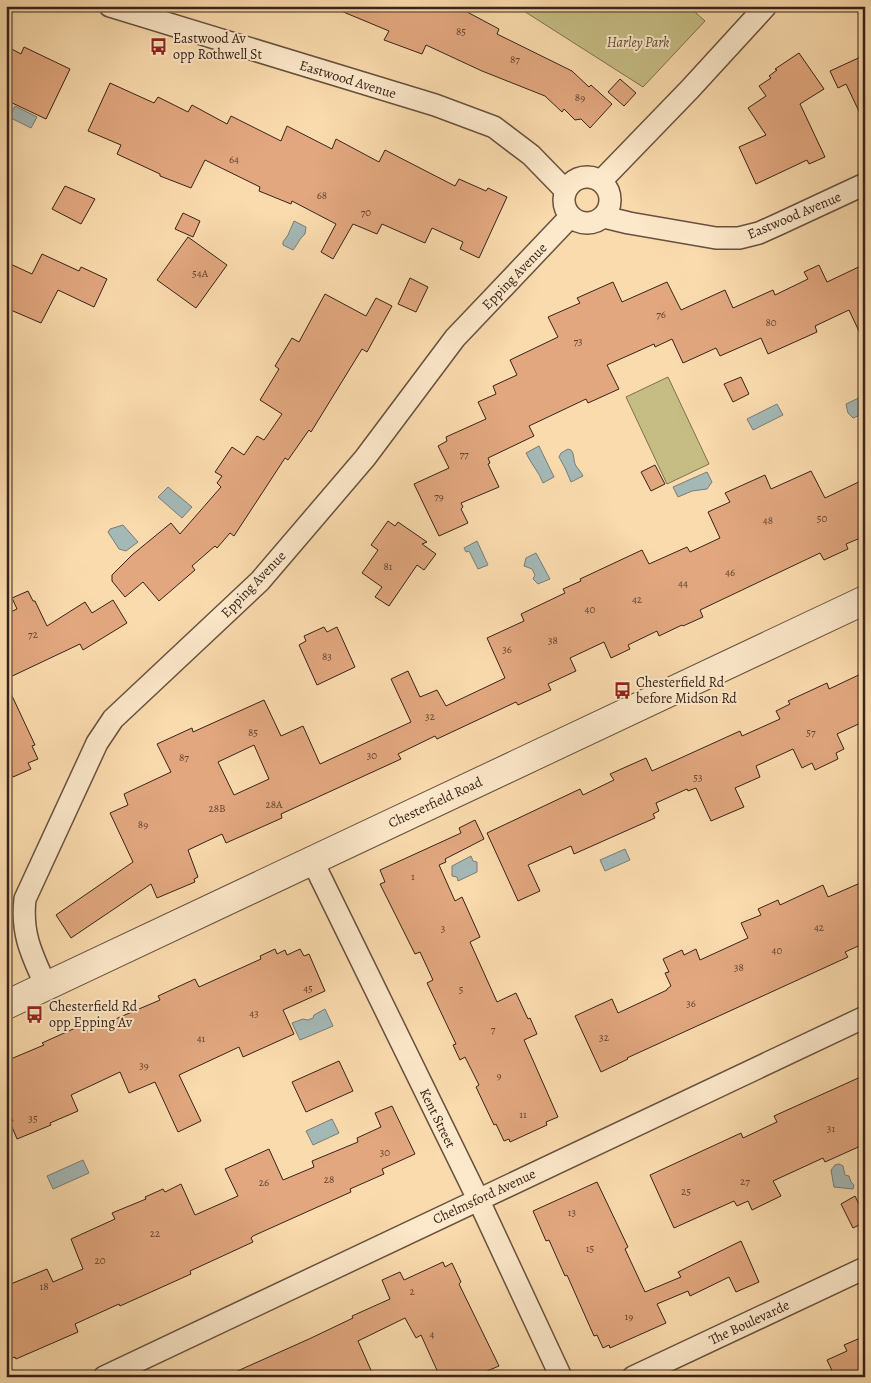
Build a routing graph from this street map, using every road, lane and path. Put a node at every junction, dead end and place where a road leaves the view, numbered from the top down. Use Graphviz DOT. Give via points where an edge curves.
graph roads {
  1 [pos="110,6"];
  2 [pos="766,6"];
  3 [pos="601,181"];
  4 [pos="865,184"];
  5 [pos="565,190"];
  6 [pos="570,217"];
  7 [pos="604,217"];
  8 [pos="865,600"];
  9 [pos="312,860"];
  10 [pos="16,896"];
  11 [pos="46,986"];
  12 [pos="6,1005"];
  13 [pos="865,1016"];
  14 [pos="478,1199"];
  15 [pos="865,1268"];
  16 [pos="104,1377"];
  17 [pos="561,1377"];
  18 [pos="633,1377"];
  1 -- 5 [label="street, Eastwood Avenue" via="435,105 494,127 531,155"];
  2 -- 3 [label="street"];
  3 -- 5 [label="street" via="581,178 574,180"];
  3 -- 7 [label="street" via="610,194"];
  4 -- 7 [label="street, Eastwood Avenue" via="759,233 739,238 716,238"];
  5 -- 6 [label="street" via="563,204"];
  6 -- 7 [label="street" via="583,224"];
  6 -- 10 [label="street, Epping Avenue" via="455,338 365,458 260,581 113,719"];
  8 -- 9 [label="street, Chesterfield Road"];
  9 -- 11 [label="street, Chesterfield Road"];
  9 -- 14 [label="street, Kent Street"];
  10 -- 11 [label="street, Epping Avenue" via="25,935"];
  11 -- 12 [label="street, Chesterfield Road"];
  13 -- 14 [label="street, Chelmsford Avenue"];
  14 -- 16 [label="street, Chelmsford Avenue"];
  14 -- 17 [label="street, Kent Street"];
  15 -- 18 [label="street, The Boulevarde"];
}
